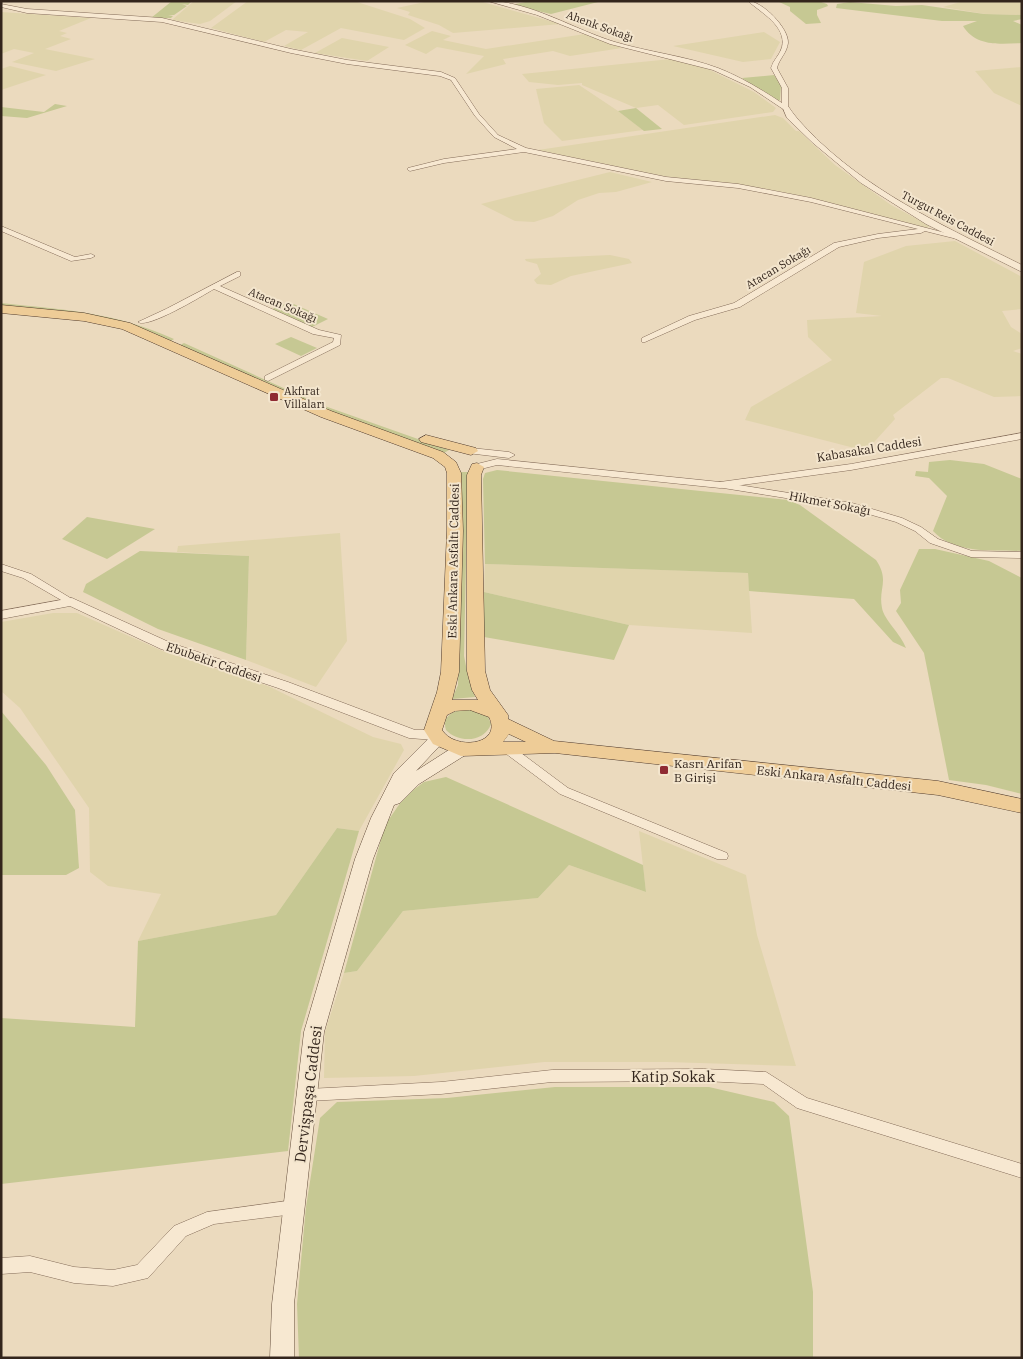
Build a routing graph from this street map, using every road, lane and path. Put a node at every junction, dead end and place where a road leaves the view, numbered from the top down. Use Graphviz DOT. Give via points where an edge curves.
graph roads {
  1 [pos="490,1"];
  2 [pos="750,1"];
  3 [pos="1,6"];
  4 [pos="1,11"];
  5 [pos="27,11"];
  6 [pos="785,108"];
  7 [pos="524,150"];
  8 [pos="410,169"];
  9 [pos="1,228"];
  10 [pos="928,230"];
  11 [pos="963,238"];
  12 [pos="91,256"];
  13 [pos="1022,269"];
  14 [pos="237,274"];
  15 [pos="215,287"];
  16 [pos="1,301"];
  17 [pos="1,309"];
  18 [pos="142,322"];
  19 [pos="644,340"];
  20 [pos="268,378"];
  21 [pos="1022,436"];
  22 [pos="471,451"];
  23 [pos="451,465"];
  24 [pos="478,467"];
  25 [pos="720,485"];
  26 [pos="1022,555"];
  27 [pos="1,568"];
  28 [pos="72,602"];
  29 [pos="1,615"];
  30 [pos="436,716"];
  31 [pos="500,719"];
  32 [pos="436,737"];
  33 [pos="505,747"];
  34 [pos="555,747"];
  35 [pos="465,750"];
  36 [pos="1022,806"];
  37 [pos="379,818"];
  38 [pos="722,856"];
  39 [pos="308,1095"];
  40 [pos="1022,1171"];
  41 [pos="294,1207"];
  42 [pos="1,1266"];
  43 [pos="282,1358"];
  1 -- 6 [label="street, Ahenk Sokağı" via="539,14 612,43 729,74"];
  2 -- 6 [label="street" via="773,18 786,41 774,68 786,88"];
  3 -- 5 [label="street"];
  4 -- 5 [label="street"];
  5 -- 7 [label="street" via="162,20 328,58 441,74 453,79 474,111 496,136"];
  6 -- 11 [label="street, Turgut Reis Caddesi" via="832,157 861,180 906,210"];
  7 -- 8 [label="street"];
  7 -- 10 [label="street" via="666,179 738,186 811,200"];
  9 -- 12 [label="street" via="74,259"];
  10 -- 11 [label="street"];
  10 -- 19 [label="street, Atacan Sokağı" via="837,245 737,305 692,318"];
  11 -- 13 [label="street, Turgut Reis Caddesi"];
  14 -- 15 [label="street"];
  15 -- 18 [label="street"];
  15 -- 20 [label="street, Atacan Sokağı" via="316,332 338,337 337,344"];
  16 -- 18 [label="main road" via="98,311"];
  17 -- 23 [label="main road, Eski Ankara Asfaltı Caddesi" via="126,326 326,414 438,455"];
  18 -- 20 [label="main road"];
  20 -- 22 [label="main road" via="342,409"];
  21 -- 25 [label="street, Kabasakal Caddesi" via="851,467"];
  22 -- 23 [label="main road" via="451,456"];
  22 -- 24 [label="main road" via="482,456 483,462"];
  22 -- 25 [label="street, Hikmet Sokağı"];
  23 -- 24 [label="main road" via="463,469"];
  23 -- 30 [label="main road, Eski Ankara Asfaltı Caddesi" via="455,496 451,657 449,681"];
  24 -- 25 [label="street, Hikmet Sokağı" via="508,463"];
  24 -- 31 [label="main road, Eski Ankara Asfaltı Caddesi" via="474,475 476,671 482,691"];
  25 -- 26 [label="street, Hikmet Sokağı" via="849,504 900,520 918,528 934,541 971,554"];
  27 -- 28 [label="street, Ebubekir Caddesi" via="27,576"];
  28 -- 29 [label="street"];
  28 -- 32 [label="street, Ebubekir Caddesi" via="166,646 414,735"];
  30 -- 31 [label="main road, Eski Ankara Asfaltı Caddesi" via="451,706 473,703 492,710"];
  30 -- 32 [label="main road, Eski Ankara Asfaltı Caddesi" via="433,724"];
  31 -- 34 [label="main road, Eski Ankara Asfaltı Caddesi"];
  31 -- 35 [label="main road" via="502,730 491,744"];
  32 -- 35 [label="main road, Eski Ankara Asfaltı Caddesi" via="445,745"];
  32 -- 37 [label="main road, Dervişpaşa Caddesi" via="400,777"];
  33 -- 34 [label="main road, Eski Ankara Asfaltı Caddesi"];
  33 -- 35 [label="main road, Eski Ankara Asfaltı Caddesi"];
  33 -- 38 [label="street" via="564,791"];
  34 -- 36 [label="main road, Eski Ankara Asfaltı Caddesi" via="938,788"];
  35 -- 37 [label="main road" via="413,780"];
  37 -- 39 [label="main road, Dervişpaşa Caddesi" via="364,858 314,1032"];
  39 -- 40 [label="street, Katip Sokak" via="441,1088 552,1076 766,1078 802,1103"];
  39 -- 41 [label="main road, Dervişpaşa Caddesi"];
  41 -- 42 [label="street" via="213,1217 180,1231 142,1272 113,1278 74,1275 30,1264"];
  41 -- 43 [label="main road, Dervişpaşa Caddesi" via="283,1304"];
}
